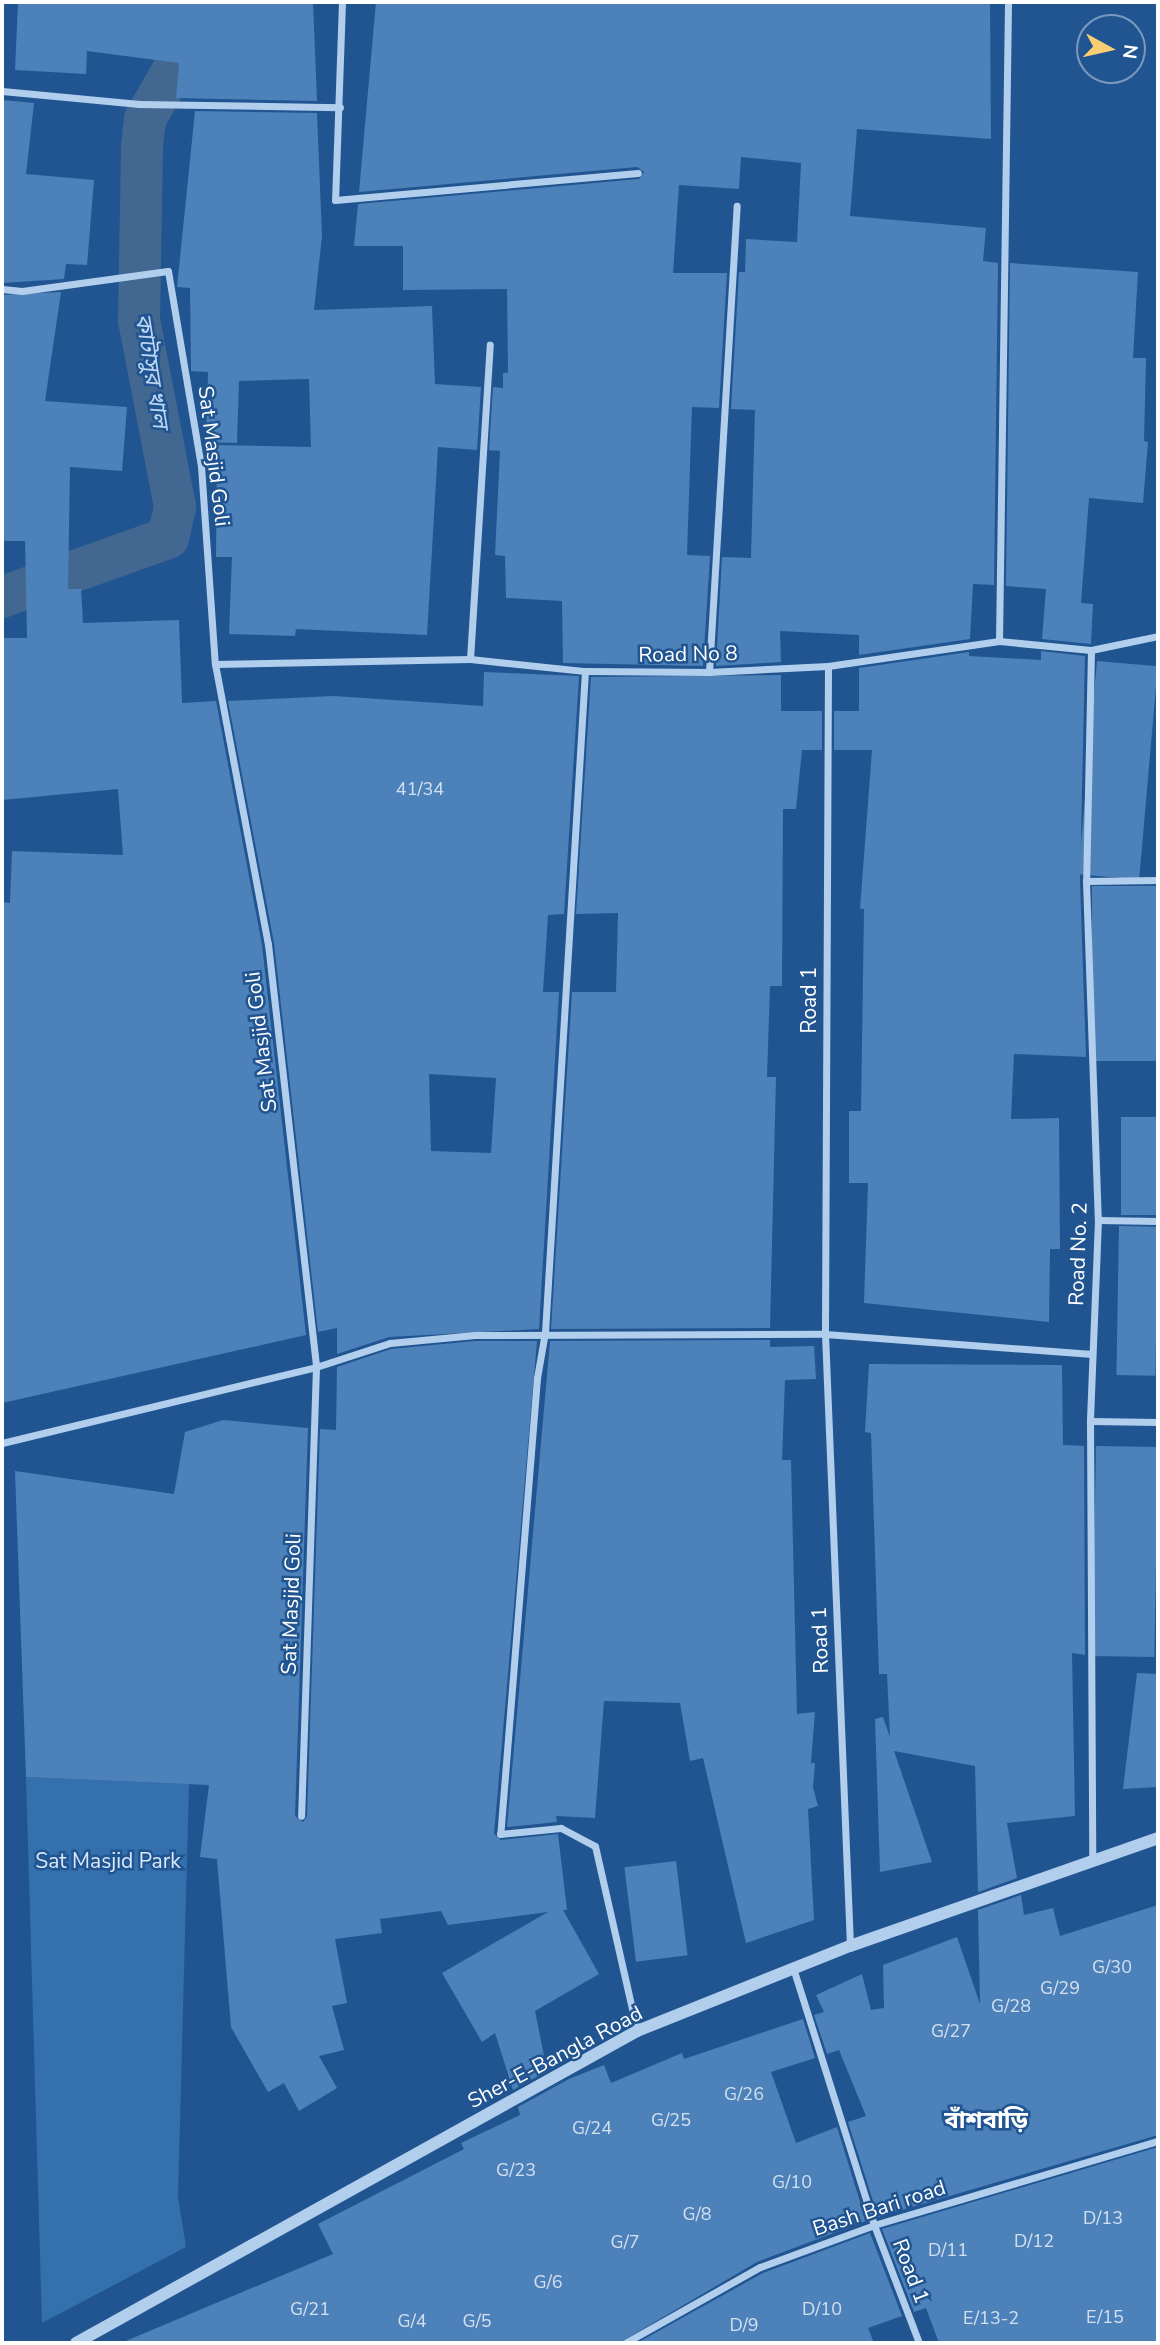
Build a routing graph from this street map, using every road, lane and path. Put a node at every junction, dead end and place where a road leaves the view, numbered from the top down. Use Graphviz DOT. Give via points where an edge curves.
graph roads {
  1 [pos="342,2"];
  2 [pos="1009,2"];
  3 [pos="2,91"];
  4 [pos="340,107"];
  5 [pos="638,173"];
  6 [pos="737,206"];
  7 [pos="2,289"];
  8 [pos="490,345"];
  9 [pos="1158,636"];
  10 [pos="999,640"];
  11 [pos="1091,650"];
  12 [pos="470,659"];
  13 [pos="215,664"];
  14 [pos="828,666"];
  15 [pos="585,671"];
  16 [pos="709,672"];
  17 [pos="1158,880"];
  18 [pos="1086,881"];
  19 [pos="1098,1220"];
  20 [pos="1158,1221"];
  21 [pos="544,1332"];
  22 [pos="825,1334"];
  23 [pos="1091,1354"];
  24 [pos="316,1367"];
  25 [pos="1090,1421"];
  26 [pos="1158,1422"];
  27 [pos="2,1443"];
  28 [pos="301,1816"];
  29 [pos="1158,1838"];
  30 [pos="1092,1858"];
  31 [pos="850,1945"];
  32 [pos="794,1971"];
  33 [pos="637,2031"];
  34 [pos="1158,2141"];
  35 [pos="874,2225"];
  36 [pos="76,2343"];
  37 [pos="625,2343"];
  38 [pos="919,2343"];
  1 -- 4 [label="street"];
  2 -- 10 [label="street"];
  3 -- 4 [label="street" via="139,104"];
  4 -- 5 [label="street" via="335,200"];
  6 -- 16 [label="street"];
  7 -- 13 [label="street, Sat Masjid Goli" via="22,292 168,271 201,466"];
  8 -- 12 [label="street"];
  9 -- 11 [label="street, Road No 8"];
  10 -- 11 [label="street, Road No 8"];
  10 -- 14 [label="street, Road No 8"];
  11 -- 18 [label="street, Road No. 2"];
  12 -- 13 [label="street, Road No 8"];
  12 -- 15 [label="street, Road No 8"];
  13 -- 24 [label="street, Sat Masjid Goli" via="268,944"];
  14 -- 16 [label="street, Road No 8"];
  14 -- 22 [label="street, Road 1"];
  15 -- 16 [label="street, Road No 8"];
  15 -- 21 [label="street"];
  17 -- 18 [label="street"];
  18 -- 19 [label="street, Road No. 2"];
  19 -- 20 [label="street"];
  19 -- 23 [label="street, Road No. 2"];
  21 -- 22 [label="street"];
  21 -- 24 [label="street" via="390,1343"];
  21 -- 33 [label="street" via="500,1834 561,1828 595,1846"];
  22 -- 23 [label="street"];
  22 -- 31 [label="street, Road 1"];
  23 -- 25 [label="street, Road No. 2"];
  24 -- 27 [label="street"];
  24 -- 28 [label="street, Sat Masjid Goli"];
  25 -- 26 [label="street"];
  25 -- 30 [label="street, Road No. 2"];
  29 -- 30 [label="street, Sher-E-Bangla Road"];
  30 -- 31 [label="street, Sher-E-Bangla Road"];
  31 -- 32 [label="street, Sher-E-Bangla Road"];
  32 -- 33 [label="street, Sher-E-Bangla Road"];
  32 -- 35 [label="street, Road 1"];
  33 -- 36 [label="street, Sher-E-Bangla Road"];
  34 -- 35 [label="street, Bash Bari road"];
  35 -- 37 [label="street, Bash Bari road" via="760,2267"];
  35 -- 38 [label="street, Road 1"];
}
